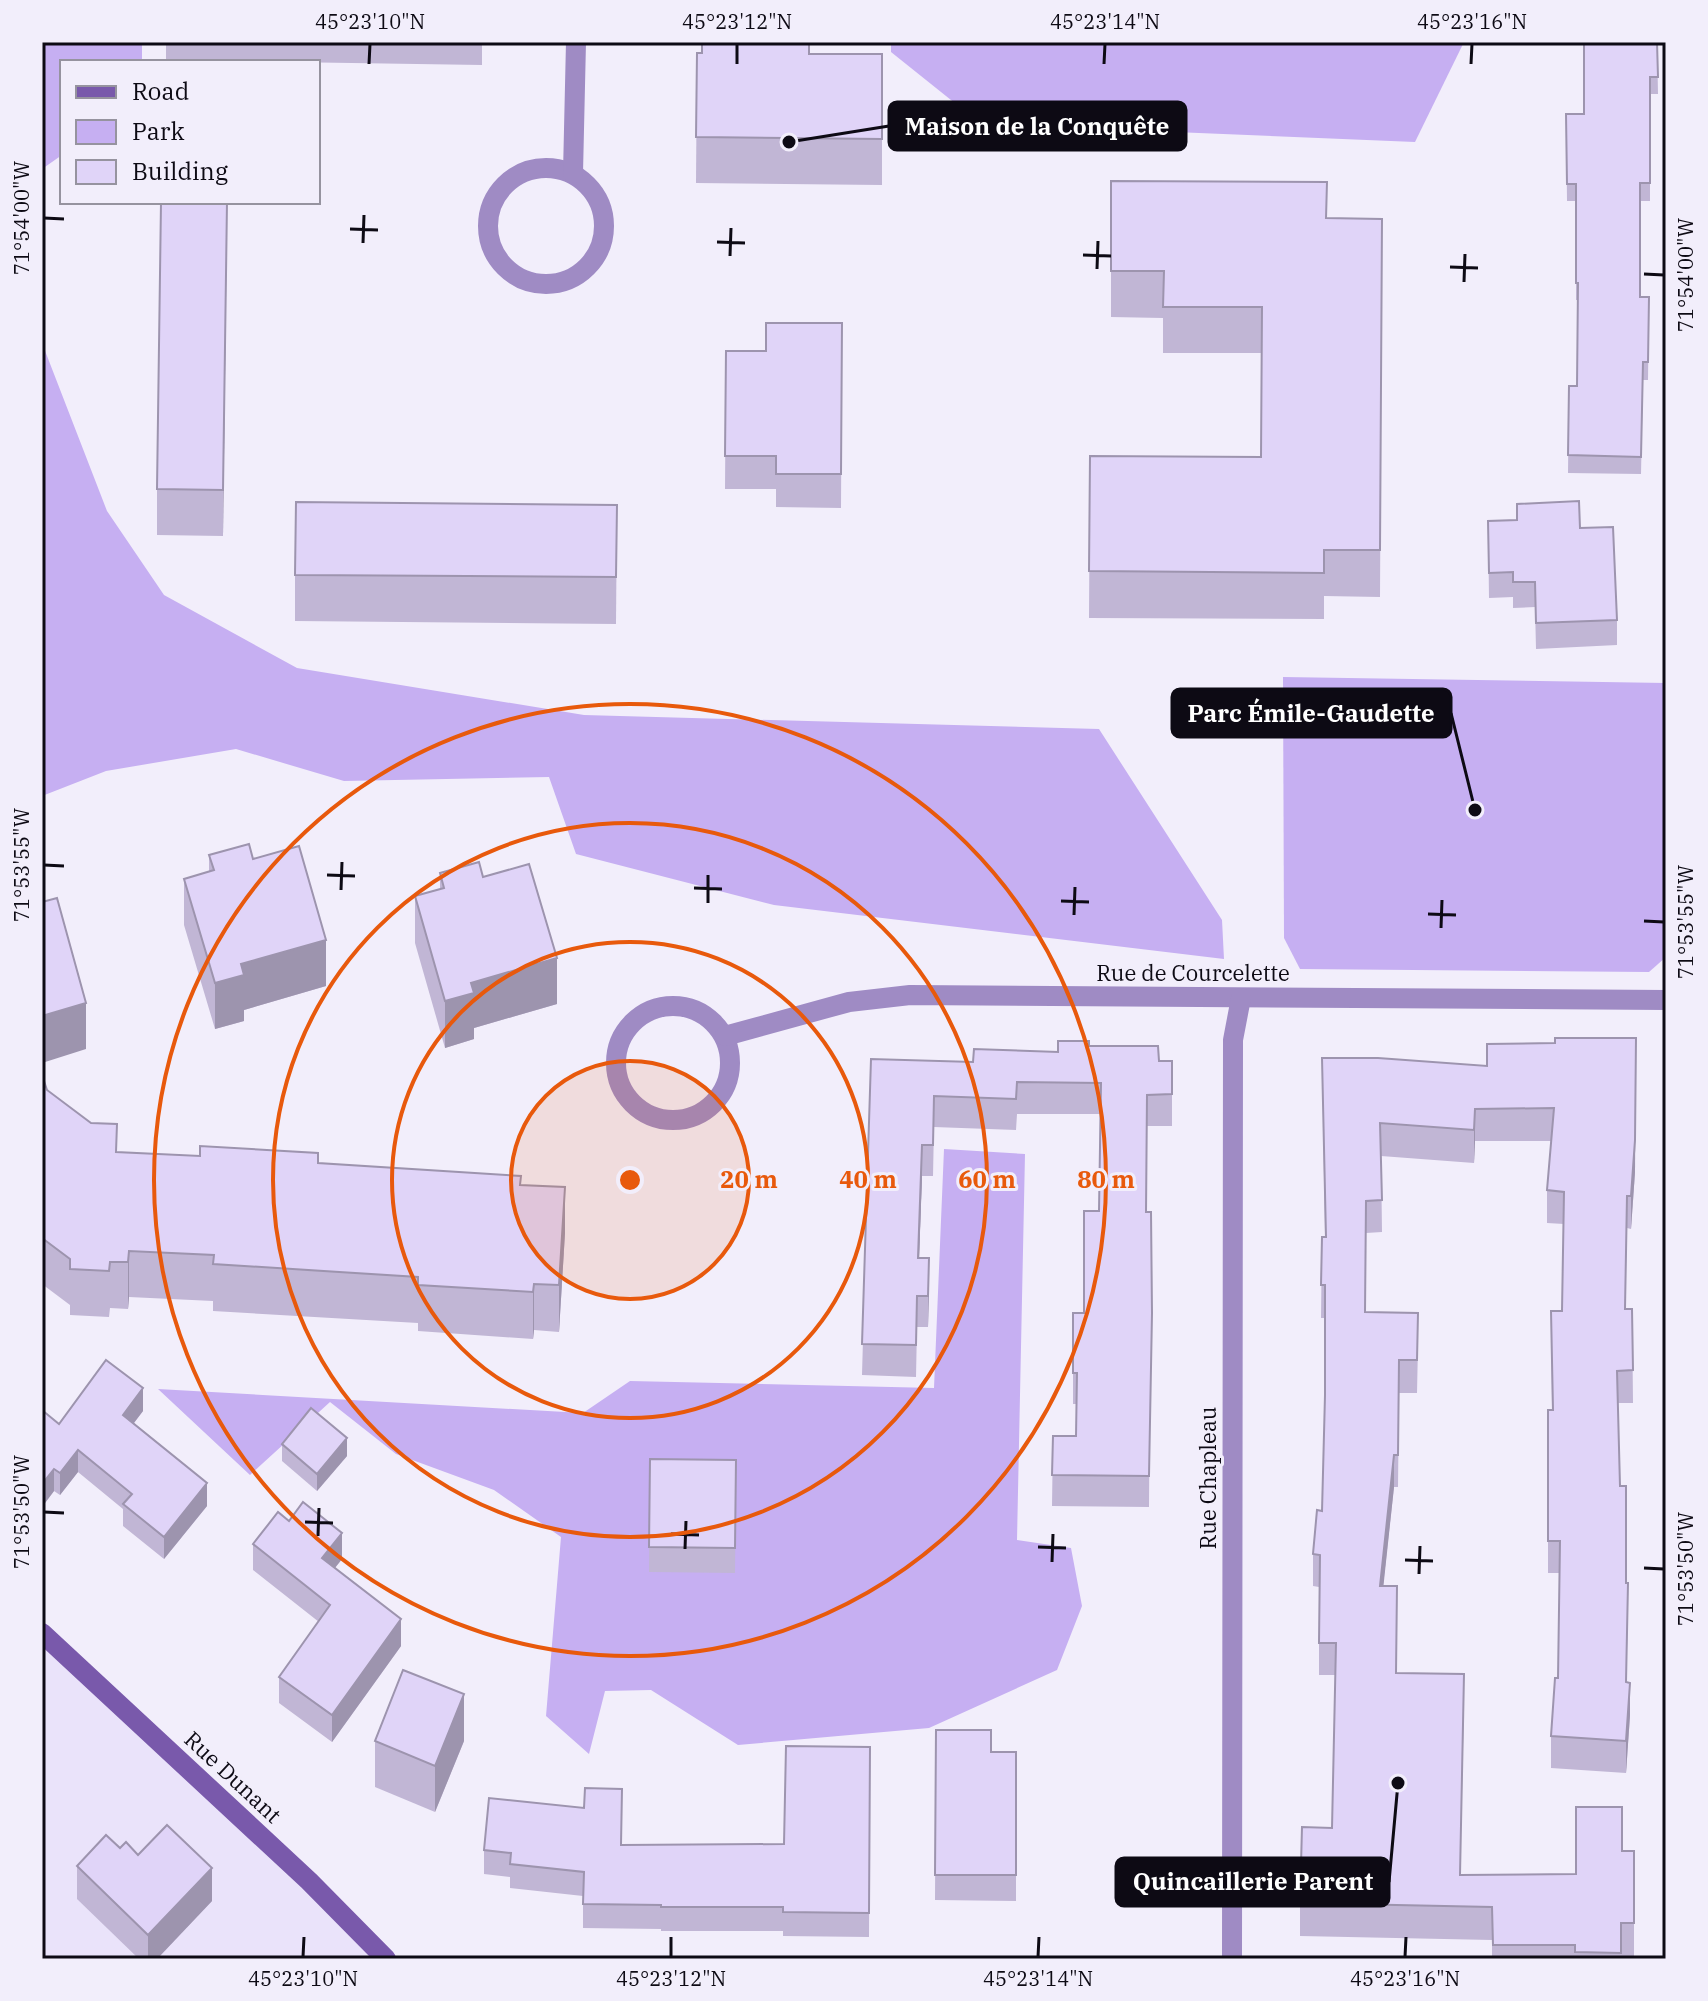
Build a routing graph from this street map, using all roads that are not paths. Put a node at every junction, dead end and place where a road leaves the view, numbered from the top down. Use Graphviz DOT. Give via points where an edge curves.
graph roads {
  1 [pos="576,42"];
  2 [pos="573,173"];
  3 [pos="1241,998"];
  4 [pos="1666,1000"];
  5 [pos="725,1036"];
  6 [pos="42,1633"];
  7 [pos="386,1959"];
  8 [pos="1232,1959"];
  1 -- 2 [label="street"];
  2 -- 2 [label="street" via="534,168 515,176 491,207 487,227 492,247 502,265 518,277 557,284 592,264 605,223 598,197"];
  3 -- 4 [label="street, Rue de Courcelette"];
  3 -- 5 [label="street, Rue de Courcelette" via="910,995 849,1002"];
  3 -- 8 [label="street, Rue Chapleau" via="1232,1056"];
  5 -- 5 [label="street" via="702,1013 687,1007 670,1005 638,1017 619,1045 616,1062 626,1096 640,1110 676,1121 711,1107 730,1074"];
  6 -- 7 [label="street, Rue Dunant" via="298,1870"];
}
